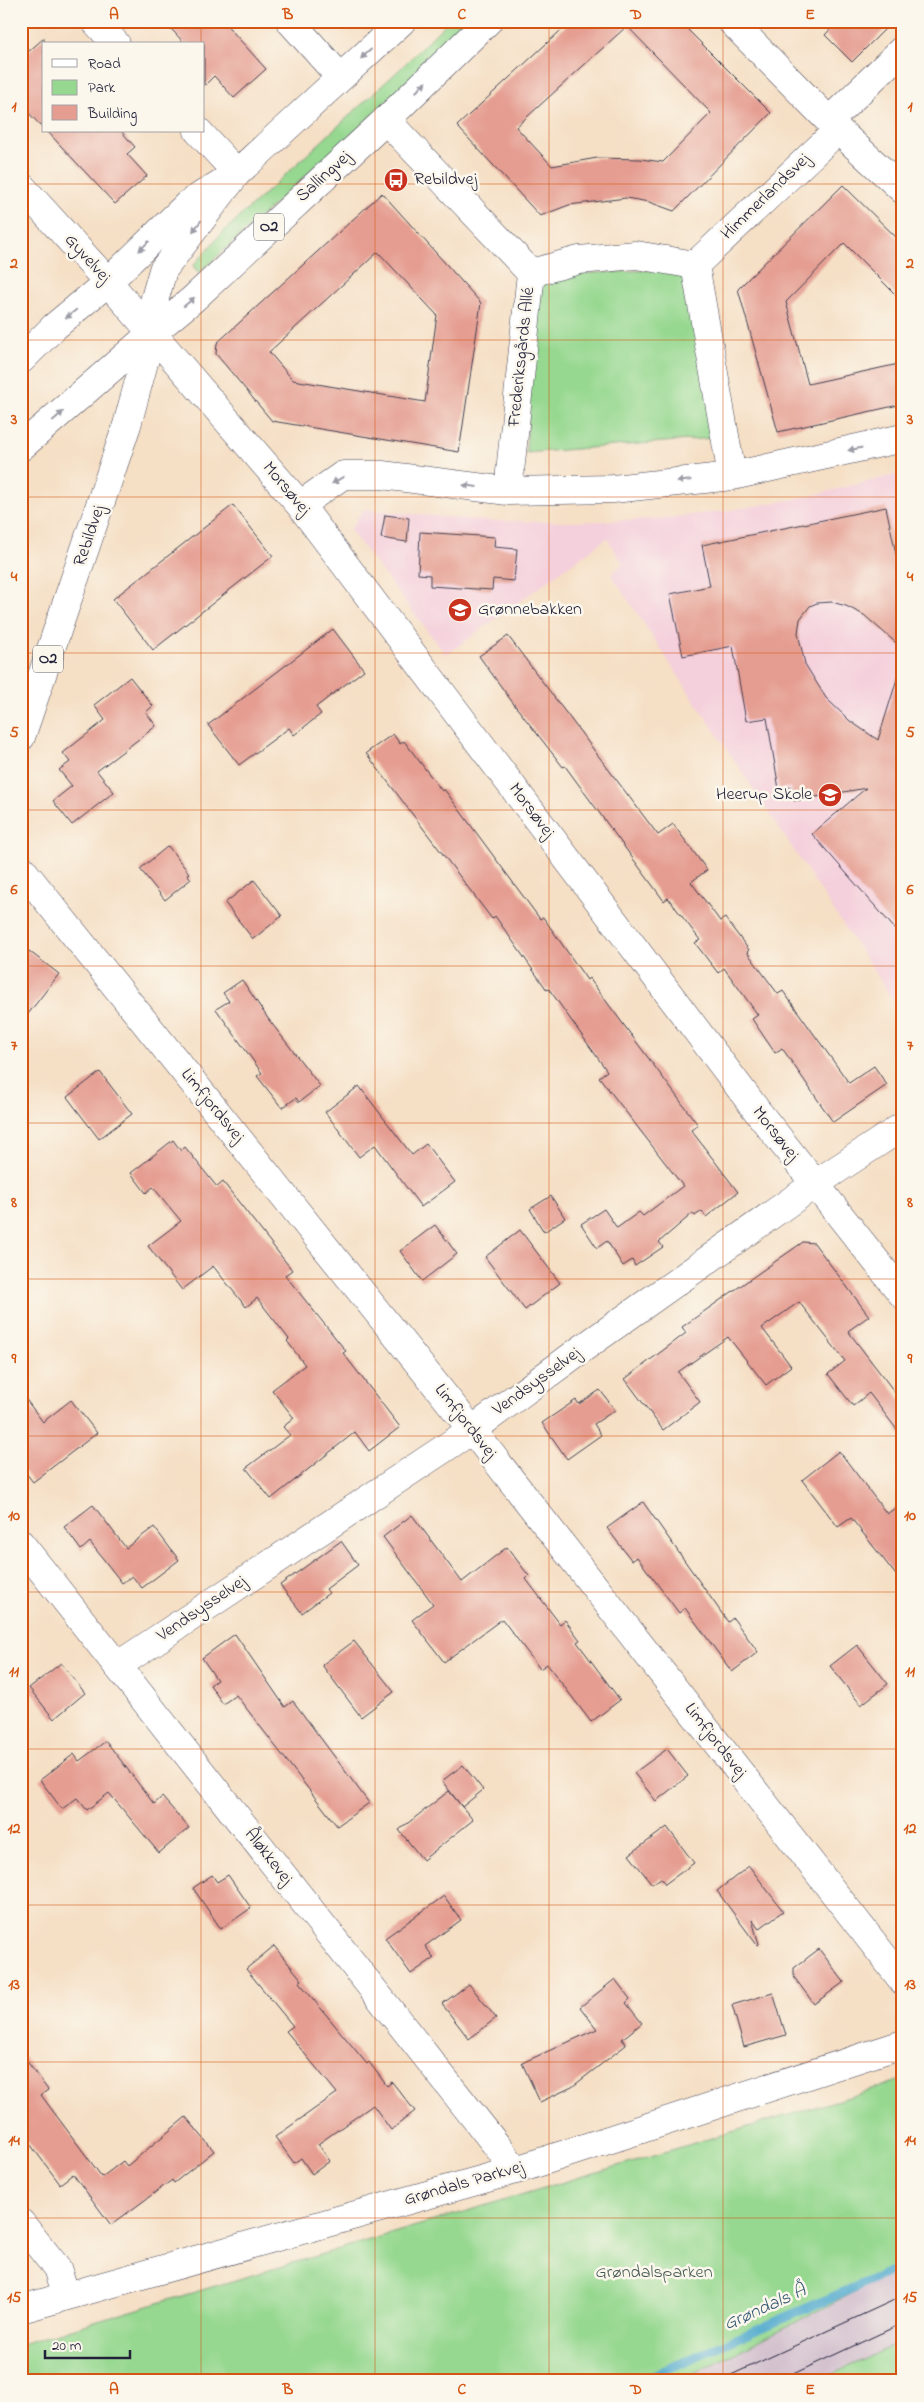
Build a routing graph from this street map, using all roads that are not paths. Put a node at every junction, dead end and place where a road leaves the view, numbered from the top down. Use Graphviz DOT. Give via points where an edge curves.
graph roads {
  1 [pos="95,21"];
  2 [pos="290,21"];
  3 [pos="402,21"];
  4 [pos="488,21"];
  5 [pos="731,21"];
  6 [pos="114,42"];
  7 [pos="903,49"];
  8 [pos="340,77"];
  9 [pos="386,120"];
  10 [pos="833,125"];
  11 [pos="199,132"];
  12 [pos="237,173"];
  13 [pos="21,186"];
  14 [pos="903,189"];
  15 [pos="695,265"];
  16 [pos="531,273"];
  17 [pos="108,282"];
  18 [pos="152,333"];
  19 [pos="21,360"];
  20 [pos="903,438"];
  21 [pos="21,447"];
  22 [pos="732,476"];
  23 [pos="508,491"];
  24 [pos="300,505"];
  25 [pos="21,737"];
  26 [pos="21,868"];
  27 [pos="903,1126"];
  28 [pos="815,1184"];
  29 [pos="903,1295"];
  30 [pos="472,1430"];
  31 [pos="21,1544"];
  32 [pos="117,1666"];
  33 [pos="903,1982"];
  34 [pos="903,2044"];
  35 [pos="516,2170"];
  36 [pos="21,2223"];
  37 [pos="66,2296"];
  38 [pos="21,2309"];
  1 -- 6 [label="street"];
  2 -- 8 [label="street"];
  3 -- 8 [label="street, O2, one-way"];
  9 -- 4 [label="street, Sallingvej / O2, one-way"];
  5 -- 10 [label="street"];
  7 -- 10 [label="street, Himmerlandsvej"];
  8 -- 12 [label="street, O2"];
  9 -- 16 [label="street"];
  18 -- 9 [label="street, Sallingvej / O2, one-way" via="192,300"];
  10 -- 14 [label="street"];
  10 -- 15 [label="street, Himmerlandsvej"];
  11 -- 12 [label="street"];
  12 -- 17 [label="street, one-way" via="188,204"];
  12 -- 18 [label="street, O2, one-way" via="164,270 154,305"];
  13 -- 17 [label="street, Gyvelvej"];
  15 -- 16 [label="street, Frederiksgårds Allé" via="636,255 579,260"];
  15 -- 22 [label="street"];
  16 -- 23 [label="street, Frederiksgårds Allé"];
  17 -- 18 [label="street, Gyvelvej"];
  17 -- 19 [label="street, one-way" via="54,327"];
  21 -- 18 [label="street, Sallingvej, one-way"];
  18 -- 24 [label="street, Morsøvej"];
  18 -- 25 [label="street, Rebildvej / O2" via="112,471"];
  20 -- 22 [label="street, one-way"];
  22 -- 23 [label="street, one-way" via="613,489"];
  23 -- 24 [label="street, one-way" via="382,475 343,475"];
  24 -- 28 [label="street, Morsøvej"];
  26 -- 30 [label="street, Limfjordsvej"];
  27 -- 28 [label="street, Vendsysselvej"];
  28 -- 29 [label="street, Morsøvej"];
  28 -- 30 [label="street, Vendsysselvej"];
  30 -- 32 [label="street, Vendsysselvej"];
  30 -- 33 [label="street, Limfjordsvej"];
  31 -- 32 [label="street, Åløkkevej"];
  32 -- 35 [label="street, Åløkkevej"];
  34 -- 35 [label="street, Grøndals Parkvej"];
  35 -- 37 [label="street, Grøndals Parkvej"];
  36 -- 37 [label="street" via="57,2268"];
  37 -- 38 [label="street, Grøndals Parkvej"];
}
